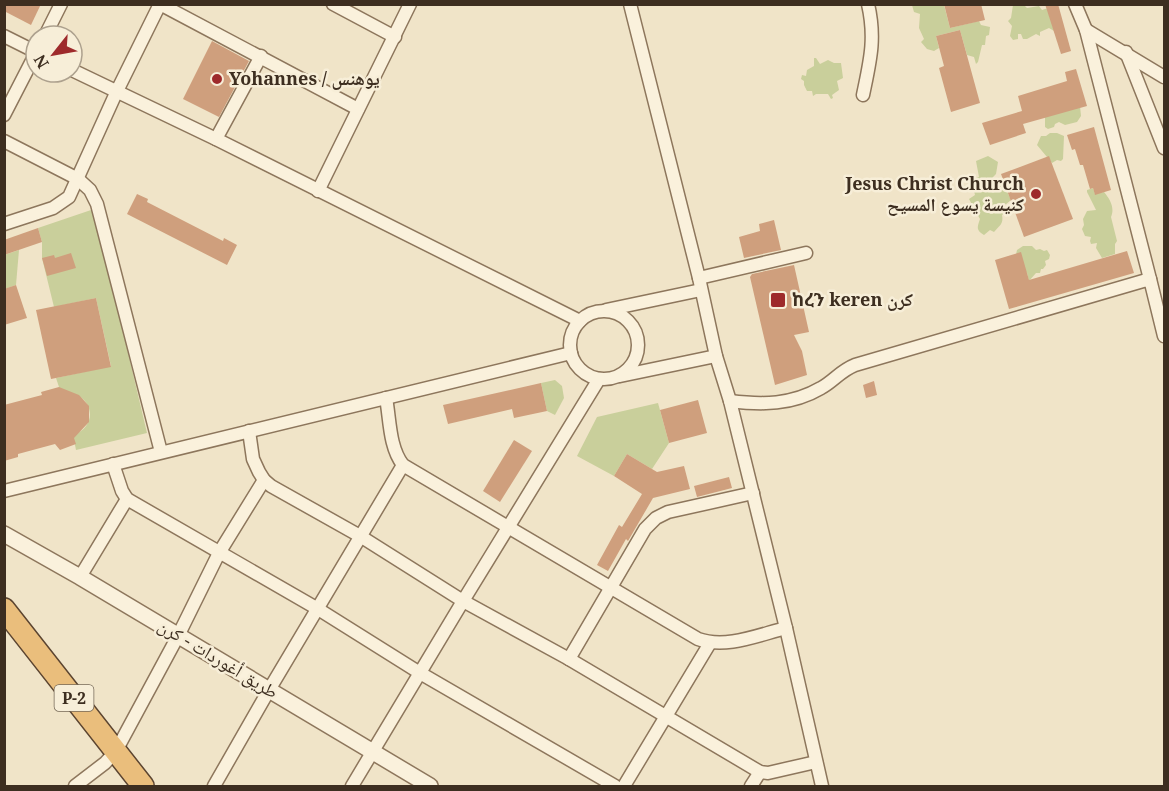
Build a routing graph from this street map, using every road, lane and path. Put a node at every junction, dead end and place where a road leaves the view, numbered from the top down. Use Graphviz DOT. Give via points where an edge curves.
graph roads {
  1 [pos="61,4"];
  2 [pos="160,4"];
  3 [pos="333,4"];
  4 [pos="410,4"];
  5 [pos="630,4"];
  6 [pos="868,4"];
  7 [pos="1075,4"];
  8 [pos="51,24"];
  9 [pos="1086,30"];
  10 [pos="4,36"];
  11 [pos="395,37"];
  12 [pos="24,47"];
  13 [pos="1126,52"];
  14 [pos="261,56"];
  15 [pos="24,76"];
  16 [pos="84,76"];
  17 [pos="1164,77"];
  18 [pos="116,93"];
  19 [pos="863,95"];
  20 [pos="358,108"];
  21 [pos="4,115"];
  22 [pos="216,139"];
  23 [pos="4,141"];
  24 [pos="1164,148"];
  25 [pos="78,179"];
  26 [pos="318,191"];
  27 [pos="4,224"];
  28 [pos="806,253"];
  29 [pos="1150,279"];
  30 [pos="700,284"];
  31 [pos="599,312"];
  32 [pos="580,321"];
  33 [pos="1164,336"];
  34 [pos="571,353"];
  35 [pos="716,356"];
  36 [pos="616,377"];
  37 [pos="599,379"];
  38 [pos="386,398"];
  39 [pos="730,400"];
  40 [pos="249,431"];
  41 [pos="161,452"];
  42 [pos="113,464"];
  43 [pos="403,465"];
  44 [pos="264,480"];
  45 [pos="4,490"];
  46 [pos="753,493"];
  47 [pos="127,499"];
  48 [pos="508,527"];
  49 [pos="4,534"];
  50 [pos="360,536"];
  51 [pos="219,553"];
  52 [pos="81,577"];
  53 [pos="611,588"];
  54 [pos="463,601"];
  55 [pos="4,609"];
  56 [pos="318,609"];
  57 [pos="786,628"];
  58 [pos="178,636"];
  59 [pos="710,643"];
  60 [pos="569,659"];
  61 [pos="420,673"];
  62 [pos="269,690"];
  63 [pos="666,717"];
  64 [pos="116,751"];
  65 [pos="372,752"];
  66 [pos="816,762"];
  67 [pos="760,772"];
  68 [pos="75,786"];
  69 [pos="143,786"];
  70 [pos="214,786"];
  71 [pos="352,786"];
  72 [pos="430,786"];
  73 [pos="615,786"];
  74 [pos="624,786"];
  75 [pos="752,786"];
  76 [pos="822,786"];
  1 -- 8 [label="street"];
  2 -- 14 [label="street"];
  2 -- 18 [label="street"];
  3 -- 11 [label="street"];
  4 -- 11 [label="street"];
  5 -- 30 [label="street"];
  6 -- 19 [label="street" via="873,26 872,49"];
  7 -- 9 [label="street"];
  9 -- 13 [label="street"];
  9 -- 29 [label="street"];
  10 -- 12 [label="street"];
  11 -- 20 [label="street"];
  13 -- 17 [label="street"];
  13 -- 24 [label="street"];
  14 -- 20 [label="street"];
  14 -- 22 [label="street"];
  15 -- 21 [label="street"];
  16 -- 18 [label="street"];
  18 -- 22 [label="street"];
  18 -- 25 [label="street"];
  20 -- 26 [label="street"];
  22 -- 26 [label="street"];
  23 -- 25 [label="street"];
  25 -- 27 [label="street" via="69,197 53,208"];
  25 -- 41 [label="street" via="97,204"];
  26 -- 32 [label="street"];
  28 -- 30 [label="street"];
  29 -- 33 [label="street"];
  29 -- 39 [label="street" via="855,365 842,370 821,388 785,403"];
  30 -- 31 [label="street"];
  30 -- 35 [label="street"];
  31 -- 32 [label="street"];
  31 -- 36 [label="street" via="620,316 635,332 637,354 625,372"];
  32 -- 34 [label="street" via="573,330"];
  34 -- 37 [label="street" via="581,370"];
  34 -- 38 [label="street"];
  35 -- 36 [label="street"];
  35 -- 39 [label="street"];
  36 -- 37 [label="street"];
  37 -- 48 [label="street"];
  38 -- 40 [label="street"];
  38 -- 43 [label="street" via="394,448"];
  39 -- 46 [label="street"];
  40 -- 41 [label="street"];
  40 -- 44 [label="street" via="254,459"];
  41 -- 42 [label="street"];
  42 -- 45 [label="street"];
  42 -- 47 [label="street"];
  43 -- 48 [label="street"];
  43 -- 50 [label="street"];
  44 -- 50 [label="street"];
  44 -- 51 [label="street"];
  46 -- 53 [label="street" via="656,518 645,529"];
  46 -- 57 [label="street"];
  47 -- 51 [label="street"];
  47 -- 52 [label="street"];
  48 -- 53 [label="street"];
  48 -- 54 [label="street"];
  49 -- 52 [label="street, طريق أغوردات - كرن"];
  50 -- 54 [label="street"];
  50 -- 56 [label="street"];
  51 -- 56 [label="street"];
  51 -- 58 [label="street"];
  52 -- 58 [label="street, طريق أغوردات - كرن"];
  53 -- 59 [label="street"];
  53 -- 60 [label="street"];
  54 -- 60 [label="street"];
  54 -- 61 [label="street"];
  55 -- 64 [label="highway, P-2"];
  56 -- 61 [label="street"];
  56 -- 62 [label="street"];
  57 -- 59 [label="street" via="723,644"];
  57 -- 66 [label="street"];
  58 -- 62 [label="street, طريق أغوردات - كرن"];
  58 -- 64 [label="street"];
  59 -- 63 [label="street"];
  60 -- 63 [label="street"];
  61 -- 65 [label="street"];
  61 -- 73 [label="street"];
  62 -- 65 [label="street, طريق أغوردات - كرن"];
  62 -- 70 [label="street"];
  63 -- 67 [label="street"];
  63 -- 74 [label="street"];
  64 -- 68 [label="street"];
  64 -- 69 [label="highway, P-2"];
  65 -- 71 [label="street"];
  65 -- 72 [label="street, طريق أغوردات - كرن"];
  66 -- 67 [label="street"];
  66 -- 76 [label="street"];
  67 -- 75 [label="street"];
}
